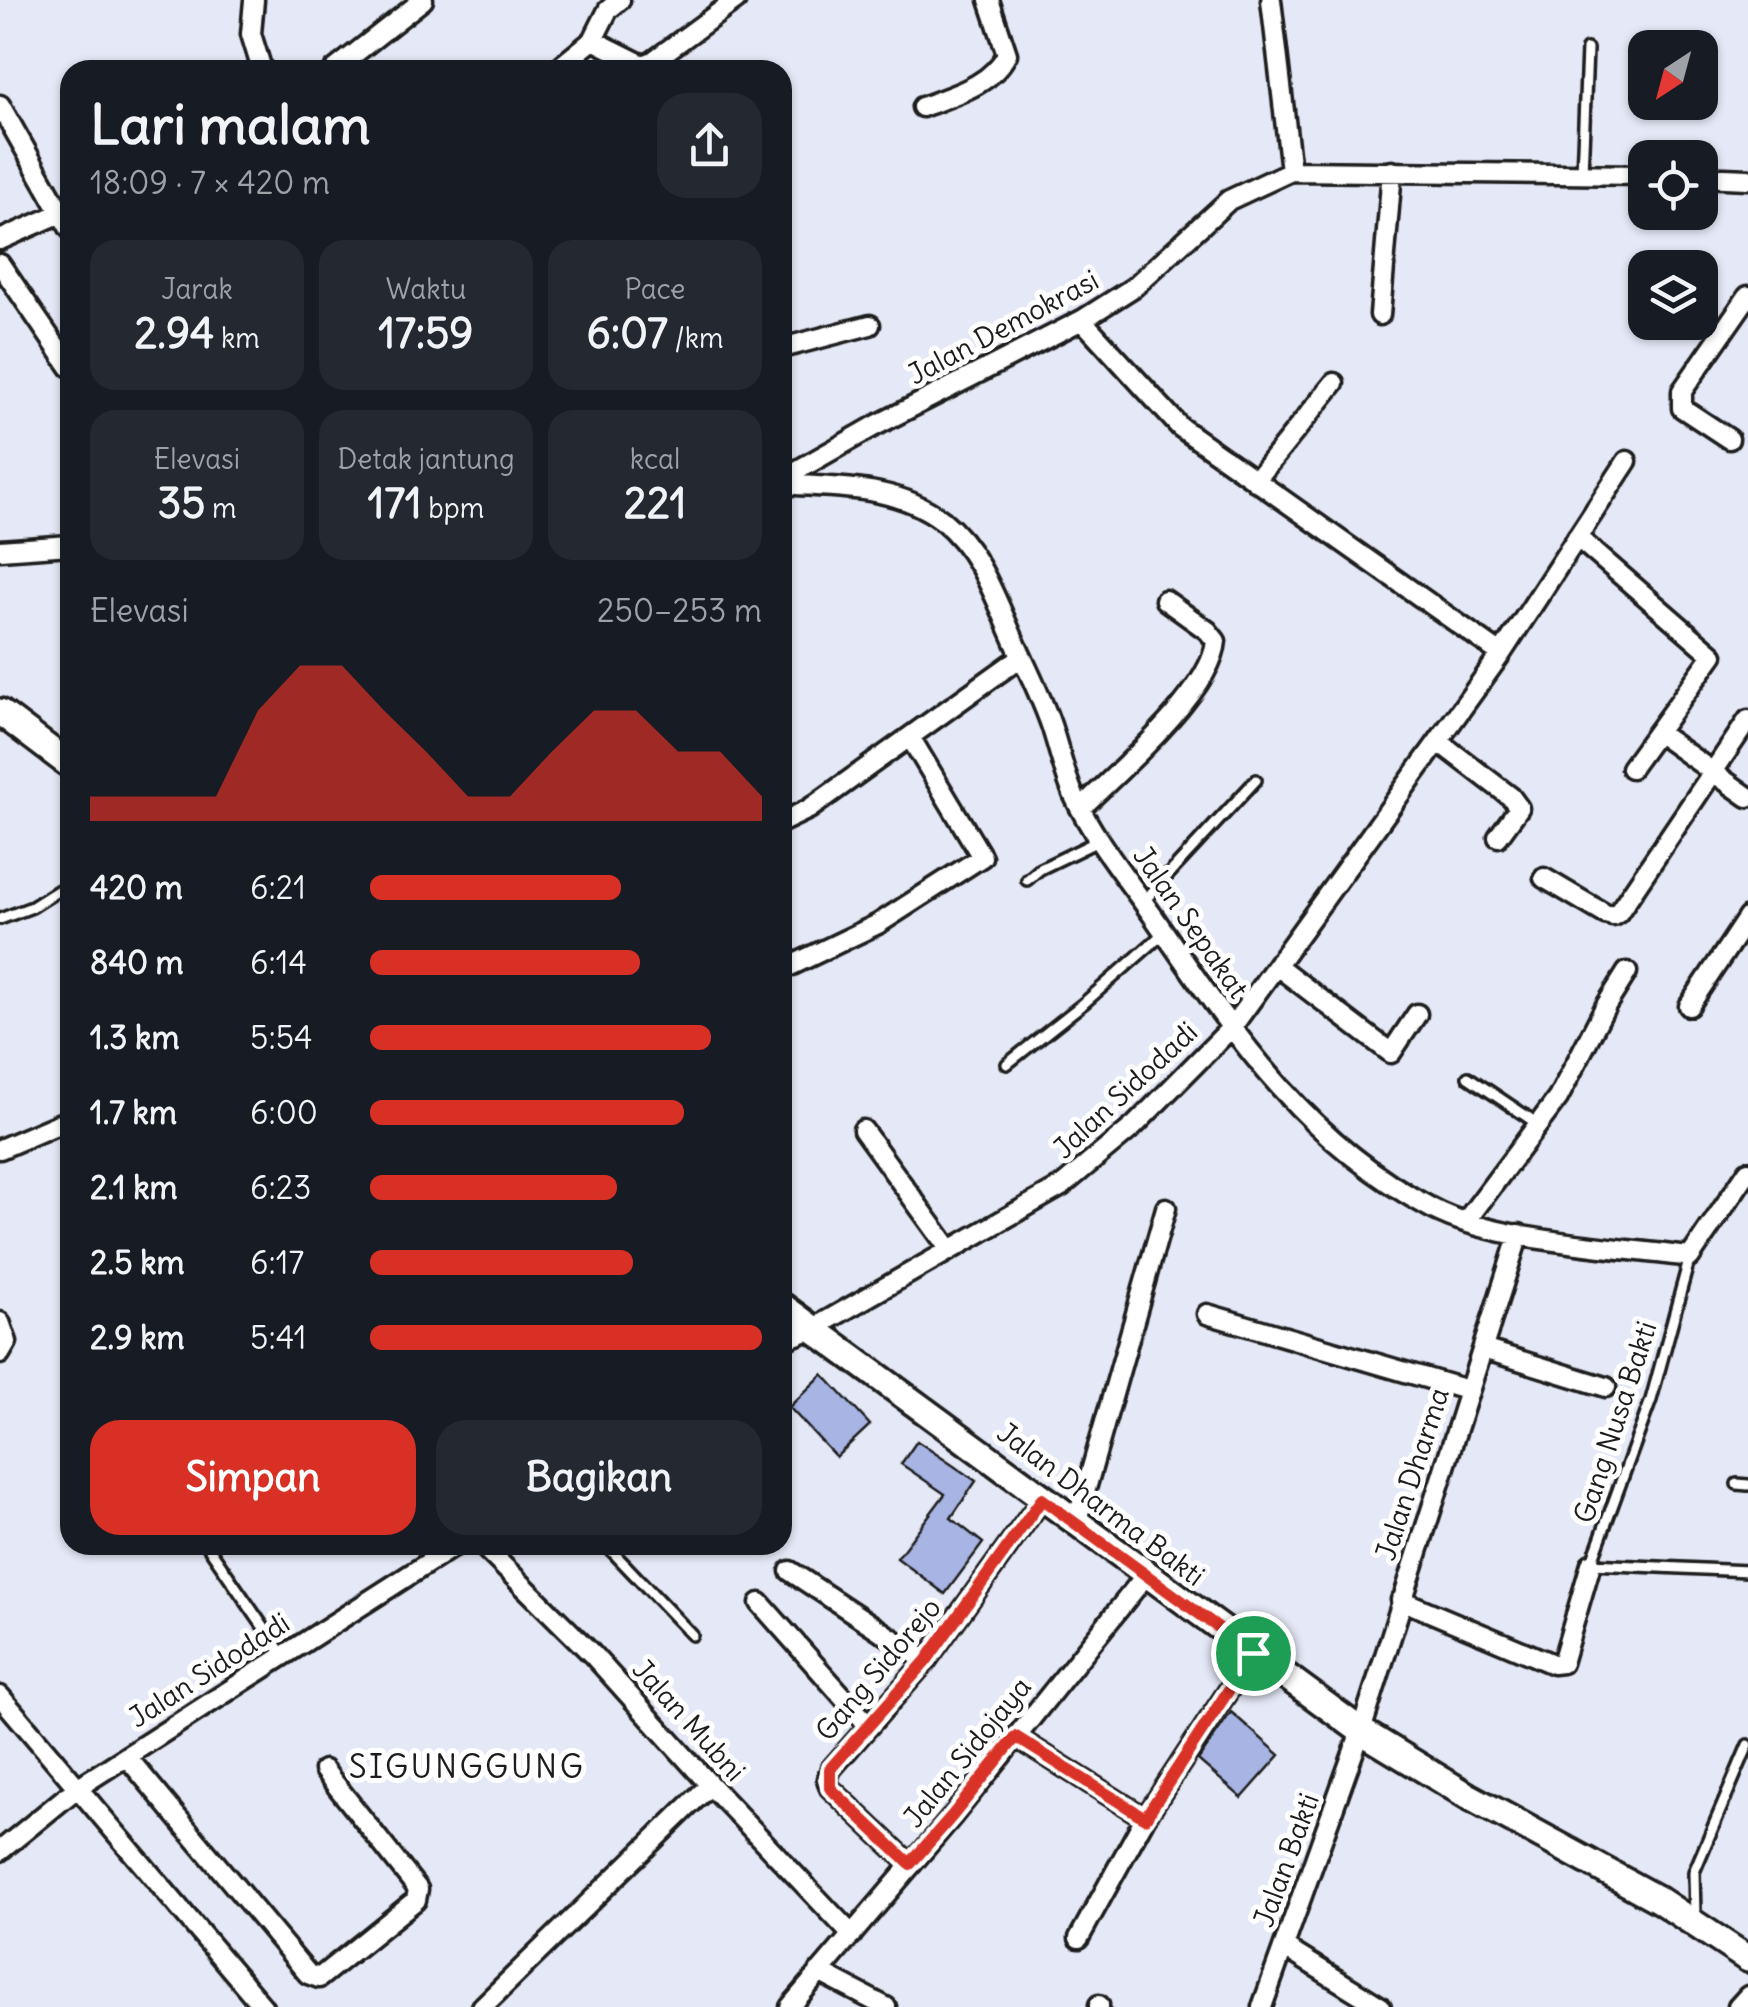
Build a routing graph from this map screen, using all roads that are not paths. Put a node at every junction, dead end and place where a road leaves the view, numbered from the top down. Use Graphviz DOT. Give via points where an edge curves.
graph roads {
  1 [pos="254,0"];
  2 [pos="423,0"];
  3 [pos="620,0"];
  4 [pos="736,0"];
  5 [pos="989,0"];
  6 [pos="1271,0"];
  7 [pos="593,40"];
  8 [pos="1586,49"];
  9 [pos="259,60"];
  10 [pos="347,60"];
  11 [pos="568,60"];
  12 [pos="633,60"];
  13 [pos="655,60"];
  14 [pos="0,105"];
  15 [pos="922,107"];
  16 [pos="1291,170"];
  17 [pos="1392,171"];
  18 [pos="1582,173"];
  19 [pos="1628,174"];
  20 [pos="1718,177"];
  21 [pos="1748,178"];
  22 [pos="60,212"];
  23 [pos="60,222"];
  24 [pos="0,240"];
  25 [pos="0,264"];
  26 [pos="1748,296"];
  27 [pos="1380,315"];
  28 [pos="1082,320"];
  29 [pos="870,325"];
  30 [pos="792,345"];
  31 [pos="60,351"];
  32 [pos="1334,383"];
  33 [pos="1729,439"];
  34 [pos="1628,461"];
  35 [pos="792,476"];
  36 [pos="1255,481"];
  37 [pos="792,483"];
  38 [pos="1578,537"];
  39 [pos="60,546"];
  40 [pos="0,550"];
  41 [pos="1166,600"];
  42 [pos="1501,654"];
  43 [pos="1022,657"];
  44 [pos="0,712"];
  45 [pos="1748,720"];
  46 [pos="1658,733"];
  47 [pos="910,737"];
  48 [pos="1439,742"];
  49 [pos="60,757"];
  50 [pos="1631,768"];
  51 [pos="1714,773"];
  52 [pos="1256,780"];
  53 [pos="1748,796"];
  54 [pos="1080,808"];
  55 [pos="792,817"];
  56 [pos="1498,837"];
  57 [pos="1100,840"];
  58 [pos="1544,878"];
  59 [pos="1027,880"];
  60 [pos="60,889"];
  61 [pos="1143,902"];
  62 [pos="1748,917"];
  63 [pos="0,919"];
  64 [pos="1164,933"];
  65 [pos="792,965"];
  66 [pos="1277,966"];
  67 [pos="1628,972"];
  68 [pos="1689,1006"];
  69 [pos="1417,1014"];
  70 [pos="1232,1027"];
  71 [pos="1007,1064"];
  72 [pos="1468,1077"];
  73 [pos="60,1123"];
  74 [pos="1538,1124"];
  75 [pos="864,1130"];
  76 [pos="0,1149"];
  77 [pos="1748,1171"];
  78 [pos="1166,1208"];
  79 [pos="1466,1221"];
  80 [pos="1519,1234"];
  81 [pos="950,1250"];
  82 [pos="1690,1257"];
  83 [pos="792,1313"];
  84 [pos="1206,1314"];
  85 [pos="0,1322"];
  86 [pos="812,1328"];
  87 [pos="792,1337"];
  88 [pos="1483,1349"];
  89 [pos="0,1354"];
  90 [pos="1606,1387"];
  91 [pos="1467,1390"];
  92 [pos="1042,1499"];
  93 [pos="1076,1524"];
  94 [pos="214,1555"];
  95 [pos="440,1555"];
  96 [pos="492,1555"];
  97 [pos="616,1555"];
  98 [pos="1591,1564"];
  99 [pos="1748,1570"];
  100 [pos="790,1571"];
  101 [pos="1146,1576"];
  102 [pos="1401,1600"];
  103 [pos="760,1603"];
  104 [pos="692,1634"];
  105 [pos="1253,1653"];
  106 [pos="282,1654"];
  107 [pos="926,1661"];
  108 [pos="0,1696"];
  109 [pos="869,1726"];
  110 [pos="1361,1732"];
  111 [pos="1016,1737"];
  112 [pos="1748,1744"];
  113 [pos="126,1757"];
  114 [pos="324,1770"];
  115 [pos="710,1786"];
  116 [pos="76,1788"];
  117 [pos="1145,1818"];
  118 [pos="0,1851"];
  119 [pos="910,1864"];
  120 [pos="1696,1924"];
  121 [pos="852,1935"];
  122 [pos="1079,1938"];
  123 [pos="1284,1948"];
  124 [pos="1748,1960"];
  125 [pos="820,1972"];
  126 [pos="1748,1996"];
  127 [pos="262,2007"];
  128 [pos="482,2007"];
  129 [pos="790,2007"];
  130 [pos="886,2007"];
  131 [pos="1262,2007"];
  132 [pos="1381,2007"];
  133 [pos="1738,2007"];
  1 -- 9 [label="street" via="251,34"];
  2 -- 10 [label="street"];
  3 -- 7 [label="street"];
  4 -- 13 [label="street"];
  5 -- 15 [label="street" via="1007,54 1001,67 967,90"];
  6 -- 16 [label="street"];
  7 -- 11 [label="street"];
  7 -- 12 [label="street"];
  8 -- 18 [label="lane"];
  14 -- 22 [label="street"];
  16 -- 17 [label="street, Jalan Demokrasi"];
  16 -- 28 [label="street, Jalan Demokrasi" via="1229,200 1134,287"];
  17 -- 18 [label="street, Jalan Demokrasi"];
  17 -- 27 [label="street"];
  18 -- 19 [label="street, Jalan Demokrasi"];
  20 -- 21 [label="street"];
  23 -- 24 [label="street"];
  25 -- 31 [label="street"];
  26 -- 33 [label="street" via="1682,391 1682,408"];
  28 -- 35 [label="street, Jalan Demokrasi"];
  28 -- 36 [label="street" via="1180,428"];
  29 -- 30 [label="street"];
  32 -- 36 [label="street"];
  34 -- 38 [label="street, Jalan Sidodadi"];
  36 -- 42 [label="street"];
  37 -- 43 [label="street, Jalan Sepakat" via="873,491 910,501 940,519 968,544"];
  38 -- 42 [label="street, Jalan Sidodadi"];
  38 -- 46 [label="street" via="1713,655"];
  39 -- 40 [label="street"];
  41 -- 54 [label="street" via="1216,640 1214,656 1190,694"];
  42 -- 48 [label="street, Jalan Sidodadi"];
  43 -- 47 [label="street"];
  43 -- 54 [label="street, Jalan Sepakat"];
  44 -- 49 [label="main road"];
  45 -- 51 [label="street"];
  46 -- 50 [label="street"];
  46 -- 51 [label="street"];
  47 -- 55 [label="street"];
  47 -- 65 [label="street" via="982,857 878,924"];
  48 -- 56 [label="street" via="1519,808"];
  48 -- 66 [label="street, Jalan Sidodadi"];
  51 -- 53 [label="street"];
  51 -- 58 [label="street" via="1613,916"];
  52 -- 61 [label="lane"];
  54 -- 57 [label="street, Jalan Sepakat"];
  57 -- 59 [label="lane"];
  57 -- 61 [label="street, Jalan Sepakat"];
  60 -- 63 [label="lane"];
  61 -- 64 [label="street, Jalan Sepakat"];
  62 -- 68 [label="street"];
  64 -- 70 [label="street, Jalan Sepakat"];
  64 -- 71 [label="lane"];
  66 -- 69 [label="street" via="1391,1053"];
  66 -- 70 [label="street, Jalan Sidodadi"];
  67 -- 74 [label="street"];
  70 -- 79 [label="street, Jalan Sepakat" via="1267,1076 1330,1139 1433,1210"];
  70 -- 81 [label="street, Jalan Sidodadi" via="1095,1160"];
  72 -- 74 [label="lane"];
  73 -- 76 [label="street"];
  74 -- 79 [label="street"];
  75 -- 81 [label="street"];
  77 -- 82 [label="street"];
  78 -- 93 [label="street"];
  79 -- 80 [label="street, Jalan Sepakat"];
  80 -- 82 [label="street, Jalan Sepakat"];
  80 -- 88 [label="street, Jalan Dharma"];
  81 -- 86 [label="street, Jalan Sidodadi"];
  82 -- 98 [label="lane, Gang Nusa Bakti" via="1651,1400"];
  83 -- 86 [label="main road, Jalan Dharma Bakti"];
  84 -- 91 [label="street"];
  85 -- 89 [label="street" via="7,1342"];
  86 -- 87 [label="street, Jalan Sidodadi"];
  86 -- 92 [label="main road, Jalan Dharma Bakti"];
  88 -- 90 [label="street"];
  88 -- 91 [label="street, Jalan Dharma"];
  91 -- 102 [label="street, Jalan Dharma"];
  92 -- 93 [label="main road, Jalan Dharma Bakti"];
  92 -- 107 [label="street, Gang Sidorejo"];
  93 -- 101 [label="main road, Jalan Dharma Bakti"];
  94 -- 106 [label="lane"];
  95 -- 106 [label="street, Jalan Sidodadi"];
  96 -- 115 [label="street, Jalan Mubni"];
  97 -- 104 [label="lane"];
  98 -- 99 [label="lane, Gang Nusa Bakti"];
  98 -- 102 [label="street" via="1562,1663"];
  100 -- 107 [label="street"];
  101 -- 105 [label="main road, Jalan Dharma Bakti"];
  101 -- 111 [label="street, Jalan Sidojaya"];
  102 -- 110 [label="street, Jalan Dharma"];
  103 -- 109 [label="street"];
  105 -- 110 [label="main road, Jalan Dharma Bakti"];
  105 -- 117 [label="street"];
  106 -- 113 [label="street, Jalan Sidodadi"];
  107 -- 109 [label="street, Gang Sidorejo"];
  108 -- 116 [label="street"];
  109 -- 119 [label="street, Gang Sidorejo" via="830,1769 830,1788"];
  110 -- 120 [label="main road, Jalan Dharma Bakti"];
  110 -- 123 [label="street, Jalan Bakti"];
  111 -- 117 [label="street"];
  111 -- 119 [label="street, Jalan Sidojaya"];
  112 -- 120 [label="lane" via="1694,1872"];
  113 -- 114 [label="street" via="308,1974 320,1978 416,1900 418,1889"];
  113 -- 116 [label="street, Jalan Sidodadi"];
  115 -- 121 [label="street, Jalan Mubni"];
  115 -- 128 [label="street"];
  116 -- 118 [label="street, Jalan Sidodadi"];
  116 -- 127 [label="street"];
  117 -- 122 [label="street"];
  119 -- 121 [label="street, Jalan Sidojaya"];
  120 -- 124 [label="main road, Jalan Dharma Bakti"];
  121 -- 125 [label="street, Jalan Sidojaya"];
  123 -- 131 [label="street, Jalan Bakti"];
  123 -- 132 [label="street"];
  125 -- 129 [label="street, Jalan Sidojaya"];
  125 -- 130 [label="street"];
  126 -- 133 [label="street"];
}
